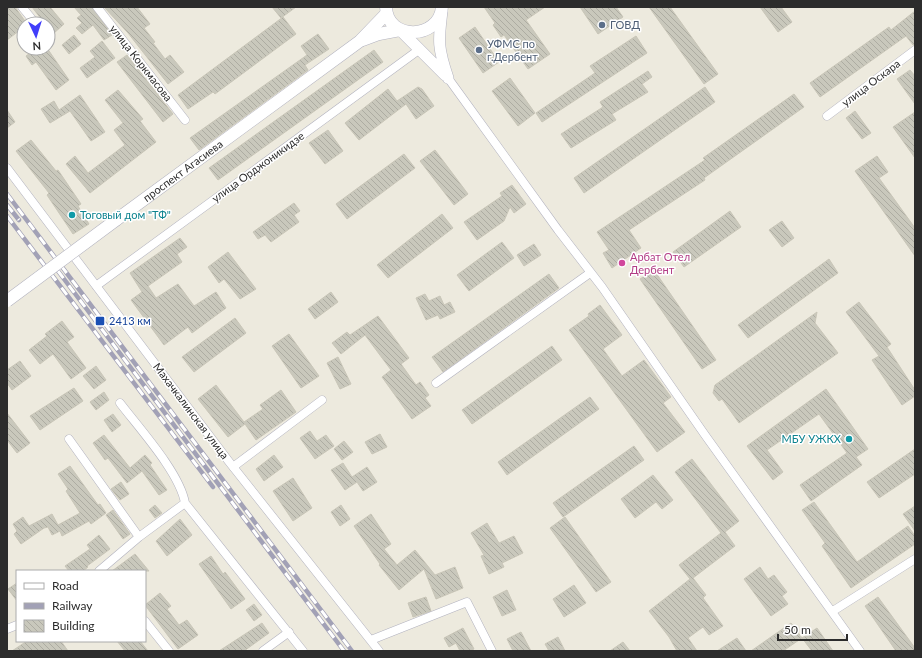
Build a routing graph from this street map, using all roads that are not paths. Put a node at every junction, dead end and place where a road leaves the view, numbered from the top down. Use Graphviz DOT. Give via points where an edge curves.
graph roads {
  1 [pos="22,7"];
  2 [pos="97,7"];
  3 [pos="443,8"];
  4 [pos="384,9"];
  5 [pos="29,16"];
  6 [pos="400,30"];
  7 [pos="360,41"];
  8 [pos="420,49"];
  9 [pos="915,50"];
  10 [pos="448,78"];
  11 [pos="828,116"];
  12 [pos="185,120"];
  13 [pos="7,168"];
  14 [pos="590,273"];
  15 [pos="96,286"];
  16 [pos="7,301"];
  17 [pos="436,383"];
  18 [pos="322,400"];
  19 [pos="120,403"];
  20 [pos="70,440"];
  21 [pos="234,467"];
  22 [pos="185,503"];
  23 [pos="139,537"];
  24 [pos="915,559"];
  25 [pos="103,570"];
  26 [pos="833,611"];
  27 [pos="146,621"];
  28 [pos="289,632"];
  29 [pos="371,640"];
  30 [pos="169,651"];
  31 [pos="263,651"];
  32 [pos="303,651"];
  33 [pos="379,651"];
  34 [pos="492,651"];
  35 [pos="860,651"];
  1 -- 5 [label="street"];
  2 -- 12 [label="street, улица Коркмасова"];
  3 -- 6 [label="main road, проспект Агасиева" via="437,21 428,29 410,34"];
  3 -- 10 [label="street" via="438,39 439,51"];
  4 -- 6 [label="main road" via="392,23"];
  4 -- 7 [label="main road, проспект Агасиева"];
  6 -- 7 [label="main road, проспект Агасиева"];
  6 -- 8 [label="street"];
  7 -- 16 [label="main road, проспект Агасиева, bridge"];
  8 -- 10 [label="street"];
  8 -- 15 [label="street, улица Орджоникидзе"];
  9 -- 11 [label="street, улица Оскара"];
  10 -- 14 [label="street"];
  13 -- 15 [label="street, Махачкалинская улица"];
  14 -- 17 [label="street"];
  14 -- 26 [label="street"];
  15 -- 21 [label="street, Махачкалинская улица"];
  18 -- 21 [label="street"];
  19 -- 22 [label="street" via="161,457 183,492"];
  20 -- 23 [label="street"];
  21 -- 29 [label="street, Махачкалинская улица"];
  22 -- 23 [label="street"];
  22 -- 28 [label="street"];
  23 -- 25 [label="street"];
  24 -- 26 [label="street"];
  26 -- 35 [label="street"];
  27 -- 30 [label="street"];
  28 -- 31 [label="street"];
  28 -- 32 [label="street"];
  29 -- 33 [label="street, Махачкалинская улица"];
  29 -- 34 [label="street" via="467,602"];
}
